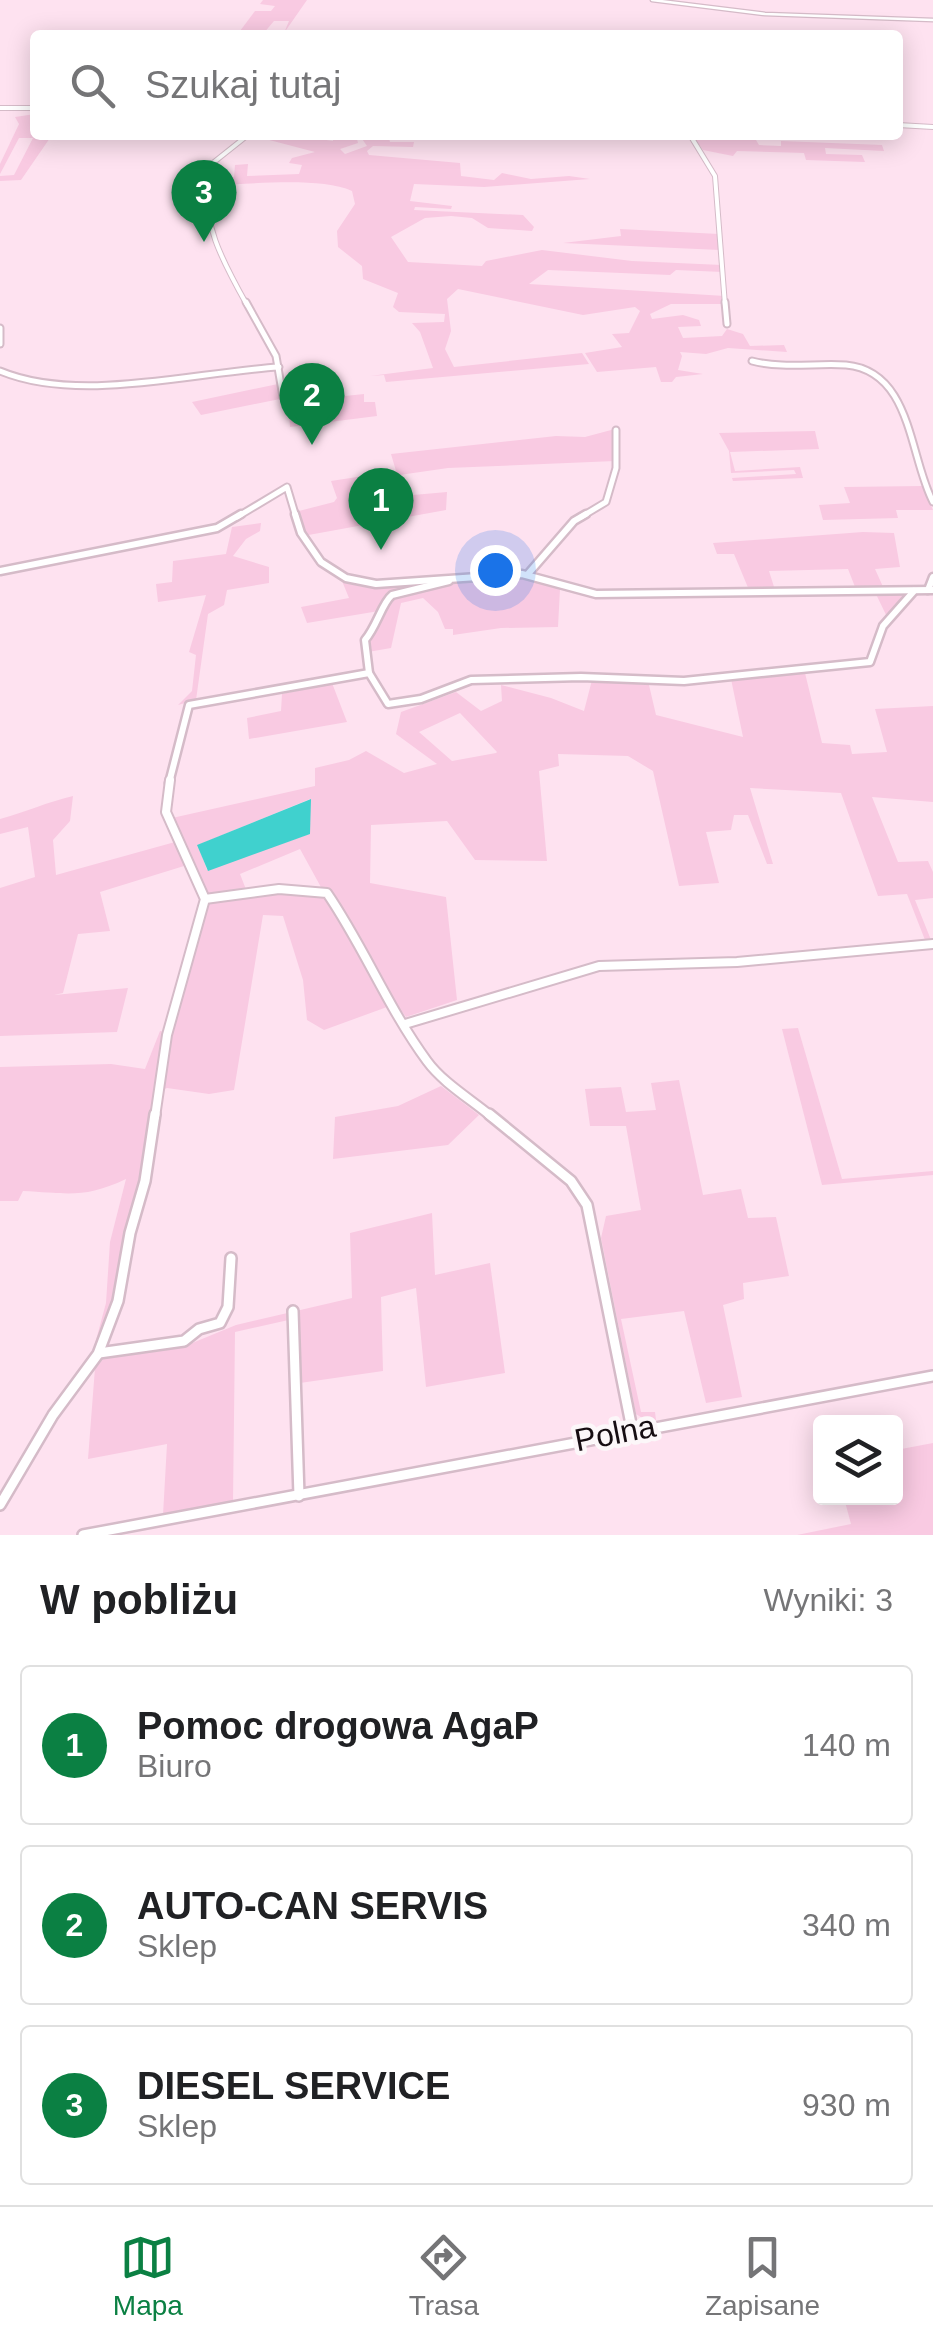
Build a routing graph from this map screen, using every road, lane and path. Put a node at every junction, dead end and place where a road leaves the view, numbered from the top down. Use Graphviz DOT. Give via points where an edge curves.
graph roads {
  1 [pos="652,0"];
  2 [pos="933,20"];
  3 [pos="0,108"];
  4 [pos="30,108"];
  5 [pos="903,125"];
  6 [pos="933,127"];
  7 [pos="242,140"];
  8 [pos="693,140"];
  9 [pos="728,324"];
  10 [pos="0,328"];
  11 [pos="0,344"];
  12 [pos="752,361"];
  13 [pos="279,367"];
  14 [pos="0,371"];
  15 [pos="283,397"];
  16 [pos="616,430"];
  17 [pos="933,502"];
  18 [pos="0,570"];
  19 [pos="528,574"];
  20 [pos="465,576"];
  21 [pos="933,577"];
  22 [pos="916,590"];
  23 [pos="930,590"];
  24 [pos="370,674"];
  25 [pos="205,899"];
  26 [pos="933,944"];
  27 [pos="405,1024"];
  28 [pos="231,1258"];
  29 [pos="293,1311"];
  30 [pos="98,1354"];
  31 [pos="933,1376"];
  32 [pos="632,1429"];
  33 [pos="299,1496"];
  34 [pos="0,1506"];
  35 [pos="82,1535"];
  1 -- 2 [label="street" via="764,14"];
  3 -- 4 [label="street"];
  5 -- 6 [label="street"];
  7 -- 13 [label="street" via="206,168 204,196 213,245"];
  8 -- 9 [label="street" via="715,176"];
  10 -- 11 [label="street"];
  12 -- 17 [label="street" via="832,363 880,376 901,410"];
  13 -- 14 [label="street" via="86,383 25,381"];
  13 -- 15 [label="street"];
  16 -- 19 [label="street" via="616,468 606,502 574,520"];
  18 -- 20 [label="street" via="217,528 287,488 306,549 337,577 390,582"];
  19 -- 20 [label="street"];
  19 -- 22 [label="street" via="587,593"];
  20 -- 24 [label="street" via="386,601 380,623 365,640"];
  21 -- 23 [label="street"];
  22 -- 23 [label="street"];
  22 -- 24 [label="street" via="883,626 870,662 684,682 471,680 396,704 384,701"];
  24 -- 25 [label="street" via="188,705 165,798"];
  25 -- 27 [label="street" via="279,888 327,892"];
  25 -- 30 [label="street" via="167,1034 146,1181 118,1301"];
  26 -- 27 [label="street" via="737,962 598,966"];
  27 -- 32 [label="street" via="443,1080 571,1181 587,1205"];
  28 -- 30 [label="street" via="228,1307 220,1322 184,1342"];
  29 -- 33 [label="street"];
  30 -- 34 [label="street"];
  31 -- 32 [label="street, Polna"];
  32 -- 33 [label="street, Polna"];
  33 -- 35 [label="street, Polna"];
}
